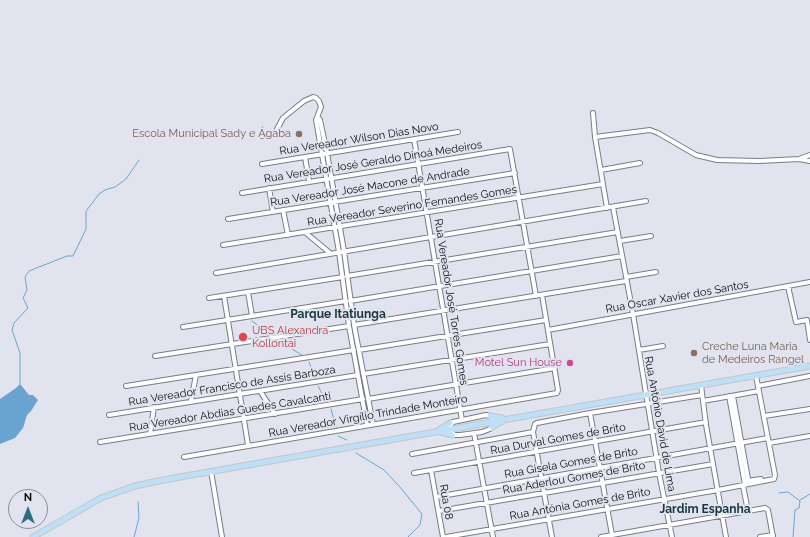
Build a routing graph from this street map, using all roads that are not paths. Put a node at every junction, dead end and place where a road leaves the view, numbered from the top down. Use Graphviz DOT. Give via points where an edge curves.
graph roads {
  1 [pos="593,113"];
  2 [pos="458,132"];
  3 [pos="262,136"];
  4 [pos="595,137"];
  5 [pos="414,139"];
  6 [pos="324,154"];
  7 [pos="810,155"];
  8 [pos="305,157"];
  9 [pos="799,159"];
  10 [pos="810,161"];
  11 [pos="640,162"];
  12 [pos="262,164"];
  13 [pos="419,164"];
  14 [pos="601,170"];
  15 [pos="515,173"];
  16 [pos="331,177"];
  17 [pos="326,178"];
  18 [pos="309,181"];
  19 [pos="603,184"];
  20 [pos="269,188"];
  21 [pos="423,189"];
  22 [pos="242,192"];
  23 [pos="520,198"];
  24 [pos="646,201"];
  25 [pos="333,203"];
  26 [pos="613,207"];
  27 [pos="607,208"];
  28 [pos="283,210"];
  29 [pos="273,212"];
  30 [pos="427,213"];
  31 [pos="228,219"];
  32 [pos="524,222"];
  33 [pos="337,227"];
  34 [pos="618,232"];
  35 [pos="306,233"];
  36 [pos="288,235"];
  37 [pos="651,236"];
  38 [pos="431,237"];
  39 [pos="620,241"];
  40 [pos="223,246"];
  41 [pos="528,247"];
  42 [pos="341,252"];
  43 [pos="330,253"];
  44 [pos="622,256"];
  45 [pos="435,262"];
  46 [pos="532,272"];
  47 [pos="656,272"];
  48 [pos="216,273"];
  49 [pos="345,276"];
  50 [pos="626,279"];
  51 [pos="810,282"];
  52 [pos="439,286"];
  53 [pos="788,286"];
  54 [pos="248,292"];
  55 [pos="542,295"];
  56 [pos="224,296"];
  57 [pos="536,296"];
  58 [pos="209,298"];
  59 [pos="348,301"];
  60 [pos="444,311"];
  61 [pos="633,314"];
  62 [pos="252,316"];
  63 [pos="228,320"];
  64 [pos="546,320"];
  65 [pos="352,325"];
  66 [pos="183,327"];
  67 [pos="548,330"];
  68 [pos="448,336"];
  69 [pos="810,340"];
  70 [pos="550,344"];
  71 [pos="232,345"];
  72 [pos="663,346"];
  73 [pos="356,350"];
  74 [pos="638,350"];
  75 [pos="155,356"];
  76 [pos="452,360"];
  77 [pos="810,366"];
  78 [pos="555,368"];
  79 [pos="236,369"];
  80 [pos="196,375"];
  81 [pos="360,375"];
  82 [pos="756,376"];
  83 [pos="810,376"];
  84 [pos="456,385"];
  85 [pos="701,385"];
  86 [pos="126,386"];
  87 [pos="758,386"];
  88 [pos="260,391"];
  89 [pos="759,391"];
  90 [pos="240,394"];
  91 [pos="646,395"];
  92 [pos="702,395"];
  93 [pos="731,396"];
  94 [pos="365,399"];
  95 [pos="191,401"];
  96 [pos="703,402"];
  97 [pos="648,404"];
  98 [pos="154,407"];
  99 [pos="460,409"];
  100 [pos="810,409"];
  101 [pos="590,413"];
  102 [pos="275,414"];
  103 [pos="109,415"];
  104 [pos="490,416"];
  105 [pos="764,416"];
  106 [pos="244,419"];
  107 [pos="506,419"];
  108 [pos="462,420"];
  109 [pos="494,421"];
  110 [pos="706,422"];
  111 [pos="450,423"];
  112 [pos="373,424"];
  113 [pos="367,425"];
  114 [pos="492,427"];
  115 [pos="652,431"];
  116 [pos="438,432"];
  117 [pos="450,432"];
  118 [pos="533,432"];
  119 [pos="474,433"];
  120 [pos="150,434"];
  121 [pos="810,436"];
  122 [pos="768,438"];
  123 [pos="594,441"];
  124 [pos="100,442"];
  125 [pos="476,442"];
  126 [pos="740,443"];
  127 [pos="769,443"];
  128 [pos="248,445"];
  129 [pos="710,449"];
  130 [pos="537,451"];
  131 [pos="412,454"];
  132 [pos="184,456"];
  133 [pos="657,458"];
  134 [pos="480,462"];
  135 [pos="713,464"];
  136 [pos="599,468"];
  137 [pos="431,470"];
  138 [pos="211,471"];
  139 [pos="414,473"];
  140 [pos="659,473"];
  141 [pos="542,478"];
  142 [pos="601,482"];
  143 [pos="746,484"];
  144 [pos="484,488"];
  145 [pos="718,490"];
  146 [pos="544,492"];
  147 [pos="436,497"];
  148 [pos="664,499"];
  149 [pos="488,502"];
  150 [pos="606,508"];
  151 [pos="439,511"];
  152 [pos="748,511"];
  153 [pos="723,516"];
  154 [pos="549,519"];
  155 [pos="670,526"];
  156 [pos="492,529"];
  157 [pos="612,535"];
  158 [pos="773,536"];
  159 [pos="33,537"];
  160 [pos="222,537"];
  161 [pos="445,537"];
  162 [pos="494,537"];
  163 [pos="552,537"];
  164 [pos="601,537"];
  165 [pos="672,537"];
  166 [pos="726,537"];
  167 [pos="760,537"];
  1 -- 4 [label="street"];
  2 -- 5 [label="street, Rua Vereador Wilson Dias Novo"];
  3 -- 6 [label="street" via="275,133 284,118 309,98 316,98 321,107 316,120"];
  4 -- 9 [label="street" via="653,130 696,155 713,160"];
  4 -- 14 [label="street"];
  5 -- 6 [label="street, Rua Vereador Wilson Dias Novo"];
  5 -- 13 [label="street, Rua Vereador José Torres Gomes"];
  6 -- 8 [label="street, Rua Vereador Wilson Dias Novo"];
  6 -- 16 [label="street"];
  6 -- 17 [label="street"];
  7 -- 9 [label="street"];
  8 -- 12 [label="street, Rua Vereador Wilson Dias Novo"];
  8 -- 18 [label="street"];
  9 -- 10 [label="street"];
  11 -- 14 [label="street"];
  13 -- 15 [label="street, Rua Vereador José Geraldo Dinoá Medeiros" via="511,150"];
  13 -- 16 [label="street, Rua Vereador José Geraldo Dinoá Medeiros"];
  13 -- 21 [label="street, Rua Vereador José Torres Gomes"];
  14 -- 19 [label="street"];
  15 -- 21 [label="street, Rua Vereador José Macone de Andrade"];
  15 -- 23 [label="street"];
  16 -- 17 [label="street, Rua Vereador José Geraldo Dinoá Medeiros"];
  16 -- 25 [label="street"];
  17 -- 18 [label="street, Rua Vereador José Geraldo Dinoá Medeiros"];
  17 -- 25 [label="street"];
  18 -- 20 [label="street, Rua Vereador José Geraldo Dinoá Medeiros"];
  19 -- 23 [label="street, Rua Vereador Severino Fernandes Gomes"];
  19 -- 27 [label="street"];
  20 -- 22 [label="street, Rua Vereador José Geraldo Dinoá Medeiros"];
  20 -- 29 [label="street"];
  21 -- 25 [label="street, Rua Vereador José Macone de Andrade"];
  21 -- 30 [label="street, Rua Vereador José Torres Gomes"];
  23 -- 30 [label="street, Rua Vereador Severino Fernandes Gomes"];
  23 -- 32 [label="street"];
  24 -- 26 [label="street"];
  25 -- 28 [label="street, Rua Vereador José Macone de Andrade"];
  25 -- 33 [label="street"];
  26 -- 27 [label="street"];
  26 -- 34 [label="street, Rua António David de Lima"];
  27 -- 32 [label="street"];
  28 -- 29 [label="street, Rua Vereador José Macone de Andrade"];
  28 -- 36 [label="street"];
  29 -- 31 [label="street, Rua Vereador José Macone de Andrade"];
  30 -- 33 [label="street, Rua Vereador Severino Fernandes Gomes"];
  30 -- 38 [label="street, Rua Vereador José Torres Gomes"];
  32 -- 38 [label="street"];
  32 -- 41 [label="street"];
  33 -- 35 [label="street, Rua Vereador Severino Fernandes Gomes"];
  33 -- 42 [label="street"];
  34 -- 39 [label="street, Rua António David de Lima"];
  34 -- 41 [label="street"];
  35 -- 36 [label="street, Rua Vereador Severino Fernandes Gomes"];
  35 -- 43 [label="street"];
  36 -- 40 [label="street, Rua Vereador Severino Fernandes Gomes"];
  37 -- 39 [label="street"];
  38 -- 42 [label="street"];
  38 -- 45 [label="street, Rua Vereador José Torres Gomes"];
  39 -- 44 [label="street, Rua António David de Lima"];
  41 -- 45 [label="street"];
  41 -- 46 [label="street"];
  42 -- 43 [label="street"];
  42 -- 49 [label="street"];
  43 -- 48 [label="street"];
  44 -- 46 [label="street"];
  44 -- 50 [label="street, Rua António David de Lima"];
  45 -- 49 [label="street"];
  45 -- 52 [label="street, Rua Vereador José Torres Gomes"];
  46 -- 52 [label="street"];
  46 -- 57 [label="street"];
  47 -- 50 [label="street"];
  49 -- 54 [label="street"];
  49 -- 59 [label="street"];
  50 -- 55 [label="street"];
  50 -- 61 [label="street, Rua António David de Lima"];
  51 -- 53 [label="street, Rua Oscar Xavier dos Santos"];
  52 -- 59 [label="street"];
  52 -- 60 [label="street, Rua Vereador José Torres Gomes"];
  53 -- 61 [label="street, Rua Oscar Xavier dos Santos"];
  53 -- 69 [label="street" via="796,322 806,320"];
  54 -- 56 [label="street"];
  54 -- 62 [label="street"];
  55 -- 57 [label="street"];
  55 -- 64 [label="street"];
  56 -- 58 [label="street"];
  56 -- 63 [label="street"];
  57 -- 60 [label="street"];
  59 -- 62 [label="street"];
  59 -- 65 [label="street"];
  60 -- 65 [label="street"];
  60 -- 68 [label="street, Rua Vereador José Torres Gomes"];
  61 -- 67 [label="street, Rua Oscar Xavier dos Santos"];
  61 -- 74 [label="street, Rua António David de Lima"];
  62 -- 63 [label="street"];
  63 -- 66 [label="street"];
  63 -- 71 [label="street"];
  64 -- 67 [label="street"];
  64 -- 68 [label="street"];
  65 -- 71 [label="street"];
  65 -- 73 [label="street"];
  67 -- 70 [label="street"];
  68 -- 73 [label="street"];
  68 -- 76 [label="street, Rua Vereador José Torres Gomes"];
  70 -- 76 [label="street, Rua Vereador Francisco de Assis Barboza"];
  70 -- 78 [label="street"];
  71 -- 75 [label="street"];
  71 -- 79 [label="street"];
  72 -- 74 [label="street"];
  73 -- 79 [label="street"];
  73 -- 81 [label="street"];
  74 -- 91 [label="street, Rua António David de Lima"];
  76 -- 81 [label="street, Rua Vereador Francisco de Assis Barboza"];
  76 -- 84 [label="street, Rua Vereador José Torres Gomes"];
  77 -- 82 [label="main road"];
  78 -- 84 [label="street, Rua Vereador Abdias Guedes Cavalcanti"];
  78 -- 99 [label="street, Rua Vereador Virgílio Trindade Monteiro" via="558,390 556,394"];
  79 -- 80 [label="street"];
  79 -- 90 [label="street"];
  80 -- 86 [label="street"];
  80 -- 95 [label="street"];
  81 -- 88 [label="street, Rua Vereador Francisco de Assis Barboza"];
  81 -- 94 [label="street"];
  82 -- 85 [label="main road"];
  82 -- 87 [label="street"];
  83 -- 87 [label="street"];
  84 -- 94 [label="street, Rua Vereador Abdias Guedes Cavalcanti"];
  84 -- 99 [label="street, Rua Vereador José Torres Gomes"];
  85 -- 91 [label="main road"];
  85 -- 92 [label="street"];
  87 -- 89 [label="street"];
  88 -- 90 [label="street, Rua Vereador Francisco de Assis Barboza"];
  88 -- 102 [label="street"];
  89 -- 93 [label="street"];
  89 -- 105 [label="street"];
  90 -- 95 [label="street, Rua Vereador Francisco de Assis Barboza"];
  90 -- 106 [label="street"];
  91 -- 97 [label="street, Rua António David de Lima"];
  91 -- 107 [label="main road"];
  92 -- 96 [label="street"];
  92 -- 97 [label="street"];
  93 -- 96 [label="street"];
  93 -- 126 [label="street"];
  94 -- 102 [label="street, Rua Vereador Abdias Guedes Cavalcanti"];
  94 -- 112 [label="street"];
  94 -- 113 [label="street"];
  95 -- 98 [label="street, Rua Vereador Francisco de Assis Barboza"];
  96 -- 110 [label="street"];
  97 -- 101 [label="street"];
  97 -- 115 [label="street, Rua António David de Lima"];
  98 -- 103 [label="street, Rua Vereador Francisco de Assis Barboza"];
  98 -- 120 [label="street"];
  99 -- 108 [label="street, Rua Vereador José Torres Gomes"];
  99 -- 112 [label="street, Rua Vereador Virgílio Trindade Monteiro"];
  100 -- 105 [label="street"];
  101 -- 118 [label="street" via="537,423"];
  101 -- 123 [label="street"];
  102 -- 106 [label="street, Rua Vereador Abdias Guedes Cavalcanti"];
  104 -- 107 [label="main road"];
  104 -- 108 [label="street"];
  104 -- 109 [label="street"];
  105 -- 122 [label="street"];
  106 -- 120 [label="street, Rua Vereador Abdias Guedes Cavalcanti"];
  106 -- 128 [label="street"];
  107 -- 109 [label="main road"];
  107 -- 114 [label="main road"];
  108 -- 111 [label="street"];
  109 -- 114 [label="street"];
  109 -- 117 [label="main road"];
  110 -- 115 [label="street, Rua Durval Gomes de Brito"];
  110 -- 129 [label="street"];
  111 -- 116 [label="main road"];
  111 -- 117 [label="street"];
  112 -- 113 [label="street, Rua Vereador Virgílio Trindade Monteiro"];
  113 -- 128 [label="street, Rua Vereador Virgílio Trindade Monteiro"];
  114 -- 119 [label="street"];
  115 -- 123 [label="street, Rua Durval Gomes de Brito"];
  115 -- 133 [label="street, Rua António David de Lima"];
  116 -- 117 [label="main road"];
  116 -- 138 [label="main road"];
  117 -- 119 [label="street" via="457,436"];
  118 -- 125 [label="street"];
  118 -- 130 [label="street"];
  119 -- 125 [label="street"];
  120 -- 124 [label="street, Rua Vereador Abdias Guedes Cavalcanti"];
  121 -- 127 [label="street"];
  122 -- 126 [label="street, Rua Gisela Gomes de Brito"];
  122 -- 127 [label="street"];
  123 -- 130 [label="street, Rua Durval Gomes de Brito"];
  123 -- 136 [label="street"];
  125 -- 131 [label="street"];
  125 -- 134 [label="street"];
  126 -- 129 [label="street, Rua Gisela Gomes de Brito"];
  126 -- 143 [label="street"];
  127 -- 143 [label="street, Rua Antónia Gomes de Brito" via="775,478"];
  128 -- 132 [label="street, Rua Vereador Virgílio Trindade Monteiro"];
  129 -- 133 [label="street, Rua Gisela Gomes de Brito"];
  129 -- 135 [label="street"];
  130 -- 134 [label="street, Rua Durval Gomes de Brito"];
  130 -- 141 [label="street"];
  133 -- 136 [label="street, Rua Gisela Gomes de Brito"];
  133 -- 140 [label="street, Rua António David de Lima"];
  134 -- 137 [label="street, Rua Durval Gomes de Brito"];
  134 -- 144 [label="street"];
  135 -- 140 [label="street, Rua Aderlou Gomes de Brito"];
  135 -- 145 [label="street"];
  136 -- 141 [label="street, Rua Gisela Gomes de Brito"];
  136 -- 142 [label="street"];
  137 -- 139 [label="street, Rua Durval Gomes de Brito"];
  137 -- 147 [label="street, Rua 08"];
  138 -- 159 [label="main road" via="117,492 95,501"];
  138 -- 160 [label="street"];
  140 -- 142 [label="street, Rua Aderlou Gomes de Brito"];
  140 -- 148 [label="street, Rua António David de Lima"];
  141 -- 144 [label="street, Rua Gisela Gomes de Brito"];
  141 -- 146 [label="street"];
  142 -- 146 [label="street, Rua Aderlou Gomes de Brito"];
  142 -- 150 [label="street"];
  143 -- 145 [label="street, Rua Antónia Gomes de Brito"];
  143 -- 152 [label="street"];
  144 -- 147 [label="street, Rua Gisela Gomes de Brito"];
  144 -- 149 [label="street"];
  145 -- 148 [label="street, Rua Antónia Gomes de Brito"];
  145 -- 153 [label="street"];
  146 -- 149 [label="street, Rua Aderlou Gomes de Brito"];
  146 -- 154 [label="street"];
  147 -- 151 [label="street, Rua 08"];
  148 -- 150 [label="street, Rua Antónia Gomes de Brito"];
  148 -- 155 [label="street, Rua António David de Lima"];
  149 -- 151 [label="street, Rua Aderlou Gomes de Brito"];
  149 -- 156 [label="street"];
  150 -- 154 [label="street, Rua Antónia Gomes de Brito"];
  150 -- 157 [label="street"];
  151 -- 161 [label="street, Rua 08"];
  152 -- 153 [label="street"];
  152 -- 158 [label="street" via="765,508 768,510"];
  153 -- 155 [label="street"];
  153 -- 166 [label="street"];
  154 -- 156 [label="street, Rua Antónia Gomes de Brito"];
  154 -- 163 [label="street"];
  155 -- 157 [label="street"];
  155 -- 165 [label="street, Rua António David de Lima"];
  156 -- 161 [label="street, Rua Antónia Gomes de Brito"];
  156 -- 162 [label="street"];
  157 -- 164 [label="street"];
  158 -- 167 [label="street"];
}
